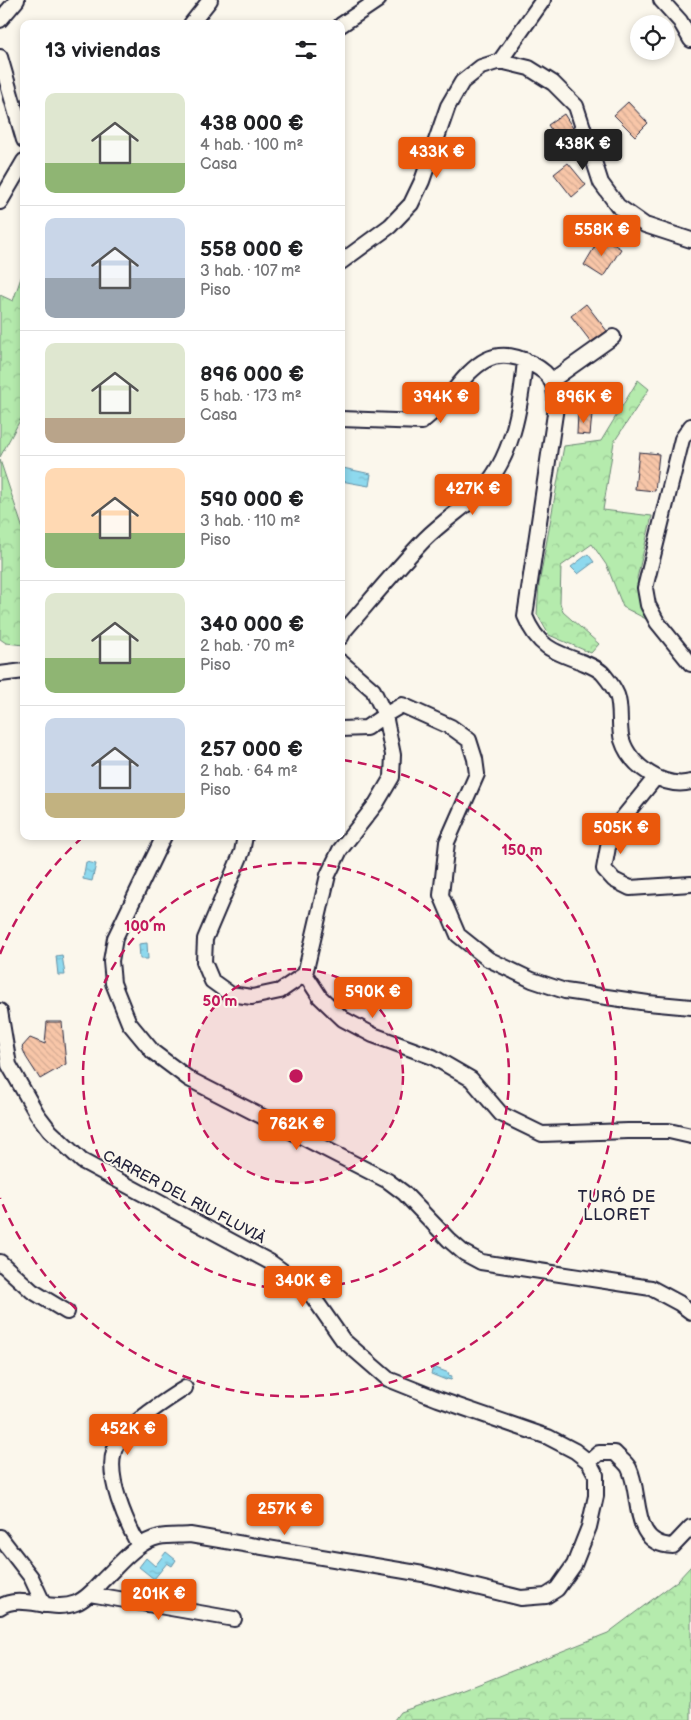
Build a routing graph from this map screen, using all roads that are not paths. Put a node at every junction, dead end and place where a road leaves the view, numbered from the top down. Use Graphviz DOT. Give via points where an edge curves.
graph roads {
  1 [pos="17,0"];
  2 [pos="210,0"];
  3 [pos="378,0"];
  4 [pos="543,0"];
  5 [pos="661,0"];
  6 [pos="0,20"];
  7 [pos="194,20"];
  8 [pos="345,22"];
  9 [pos="691,40"];
  10 [pos="0,57"];
  11 [pos="500,61"];
  12 [pos="20,126"];
  13 [pos="20,168"];
  14 [pos="0,202"];
  15 [pos="691,240"];
  16 [pos="345,259"];
  17 [pos="613,337"];
  18 [pos="524,360"];
  19 [pos="551,381"];
  20 [pos="345,419"];
  21 [pos="691,426"];
  22 [pos="345,630"];
  23 [pos="691,664"];
  24 [pos="345,666"];
  25 [pos="20,672"];
  26 [pos="0,674"];
  27 [pos="385,715"];
  28 [pos="345,728"];
  29 [pos="656,777"];
  30 [pos="691,782"];
  31 [pos="162,840"];
  32 [pos="244,840"];
  33 [pos="691,884"];
  34 [pos="305,974"];
  35 [pos="691,1007"];
  36 [pos="0,1011"];
  37 [pos="691,1136"];
  38 [pos="0,1262"];
  39 [pos="67,1312"];
  40 [pos="691,1312"];
  41 [pos="185,1388"];
  42 [pos="589,1462"];
  43 [pos="691,1527"];
  44 [pos="0,1537"];
  45 [pos="139,1546"];
  46 [pos="90,1594"];
  47 [pos="2,1602"];
  48 [pos="44,1605"];
  49 [pos="234,1619"];
  1 -- 6 [label="street"];
  2 -- 7 [label="street"];
  3 -- 8 [label="street"];
  4 -- 11 [label="street"];
  5 -- 9 [label="street" via="680,21"];
  10 -- 12 [label="street"];
  11 -- 15 [label="street" via="528,68 553,83 576,106 602,183 618,206 645,225"];
  11 -- 16 [label="street" via="481,67 462,82 448,106 411,204 390,226"];
  13 -- 14 [label="street"];
  17 -- 19 [label="street"];
  18 -- 19 [label="street" via="545,371"];
  18 -- 20 [label="street" via="502,355 484,359 422,422"];
  18 -- 22 [label="street" via="522,388 508,448 496,474 425,539"];
  19 -- 29 [label="street" via="555,388 556,407 525,616 541,643 603,673 617,695 622,740 630,755"];
  21 -- 23 [label="street" via="682,439 646,588 648,605 657,622"];
  24 -- 27 [label="street" via="373,690"];
  25 -- 26 [label="street"];
  27 -- 28 [label="street" via="366,728"];
  27 -- 34 [label="street" via="393,755 392,777 376,804 340,850 328,876"];
  27 -- 35 [label="street" via="402,705 451,727 469,740 476,774 446,842 441,895 458,935 488,959 540,983 566,991"];
  29 -- 30 [label="street" via="683,784"];
  29 -- 33 [label="street" via="621,820 608,847 604,869 614,880 630,888"];
  31 -- 40 [label="street" via="115,938 111,960 113,983 129,1023 153,1052 189,1079 388,1181 449,1240 481,1262 651,1288"];
  32 -- 34 [label="street" via="205,938 204,962 212,981 230,994 252,997 280,991"];
  34 -- 37 [label="street" via="320,997 343,1019 373,1035 433,1057 472,1079 501,1114 542,1134 628,1130 669,1131"];
  36 -- 42 [label="street, CARRER DEL RIU FLUVIÀ" via="10,1064 36,1114 82,1161 270,1262 298,1282 313,1297 343,1340 388,1379 548,1437 575,1450"];
  38 -- 39 [label="street" via="32,1291"];
  41 -- 45 [label="street" via="145,1415 114,1450 112,1473 126,1521"];
  42 -- 43 [label="street" via="600,1453 615,1453 628,1466 644,1532 662,1546 673,1546"];
  42 -- 45 [label="street" via="596,1475 596,1496 589,1527 574,1565 557,1590 546,1596 521,1598 423,1574 190,1535 159,1537"];
  44 -- 48 [label="street" via="31,1577"];
  45 -- 46 [label="street"];
  46 -- 48 [label="street" via="76,1604"];
  46 -- 49 [label="street"];
  47 -- 48 [label="street"];
}
